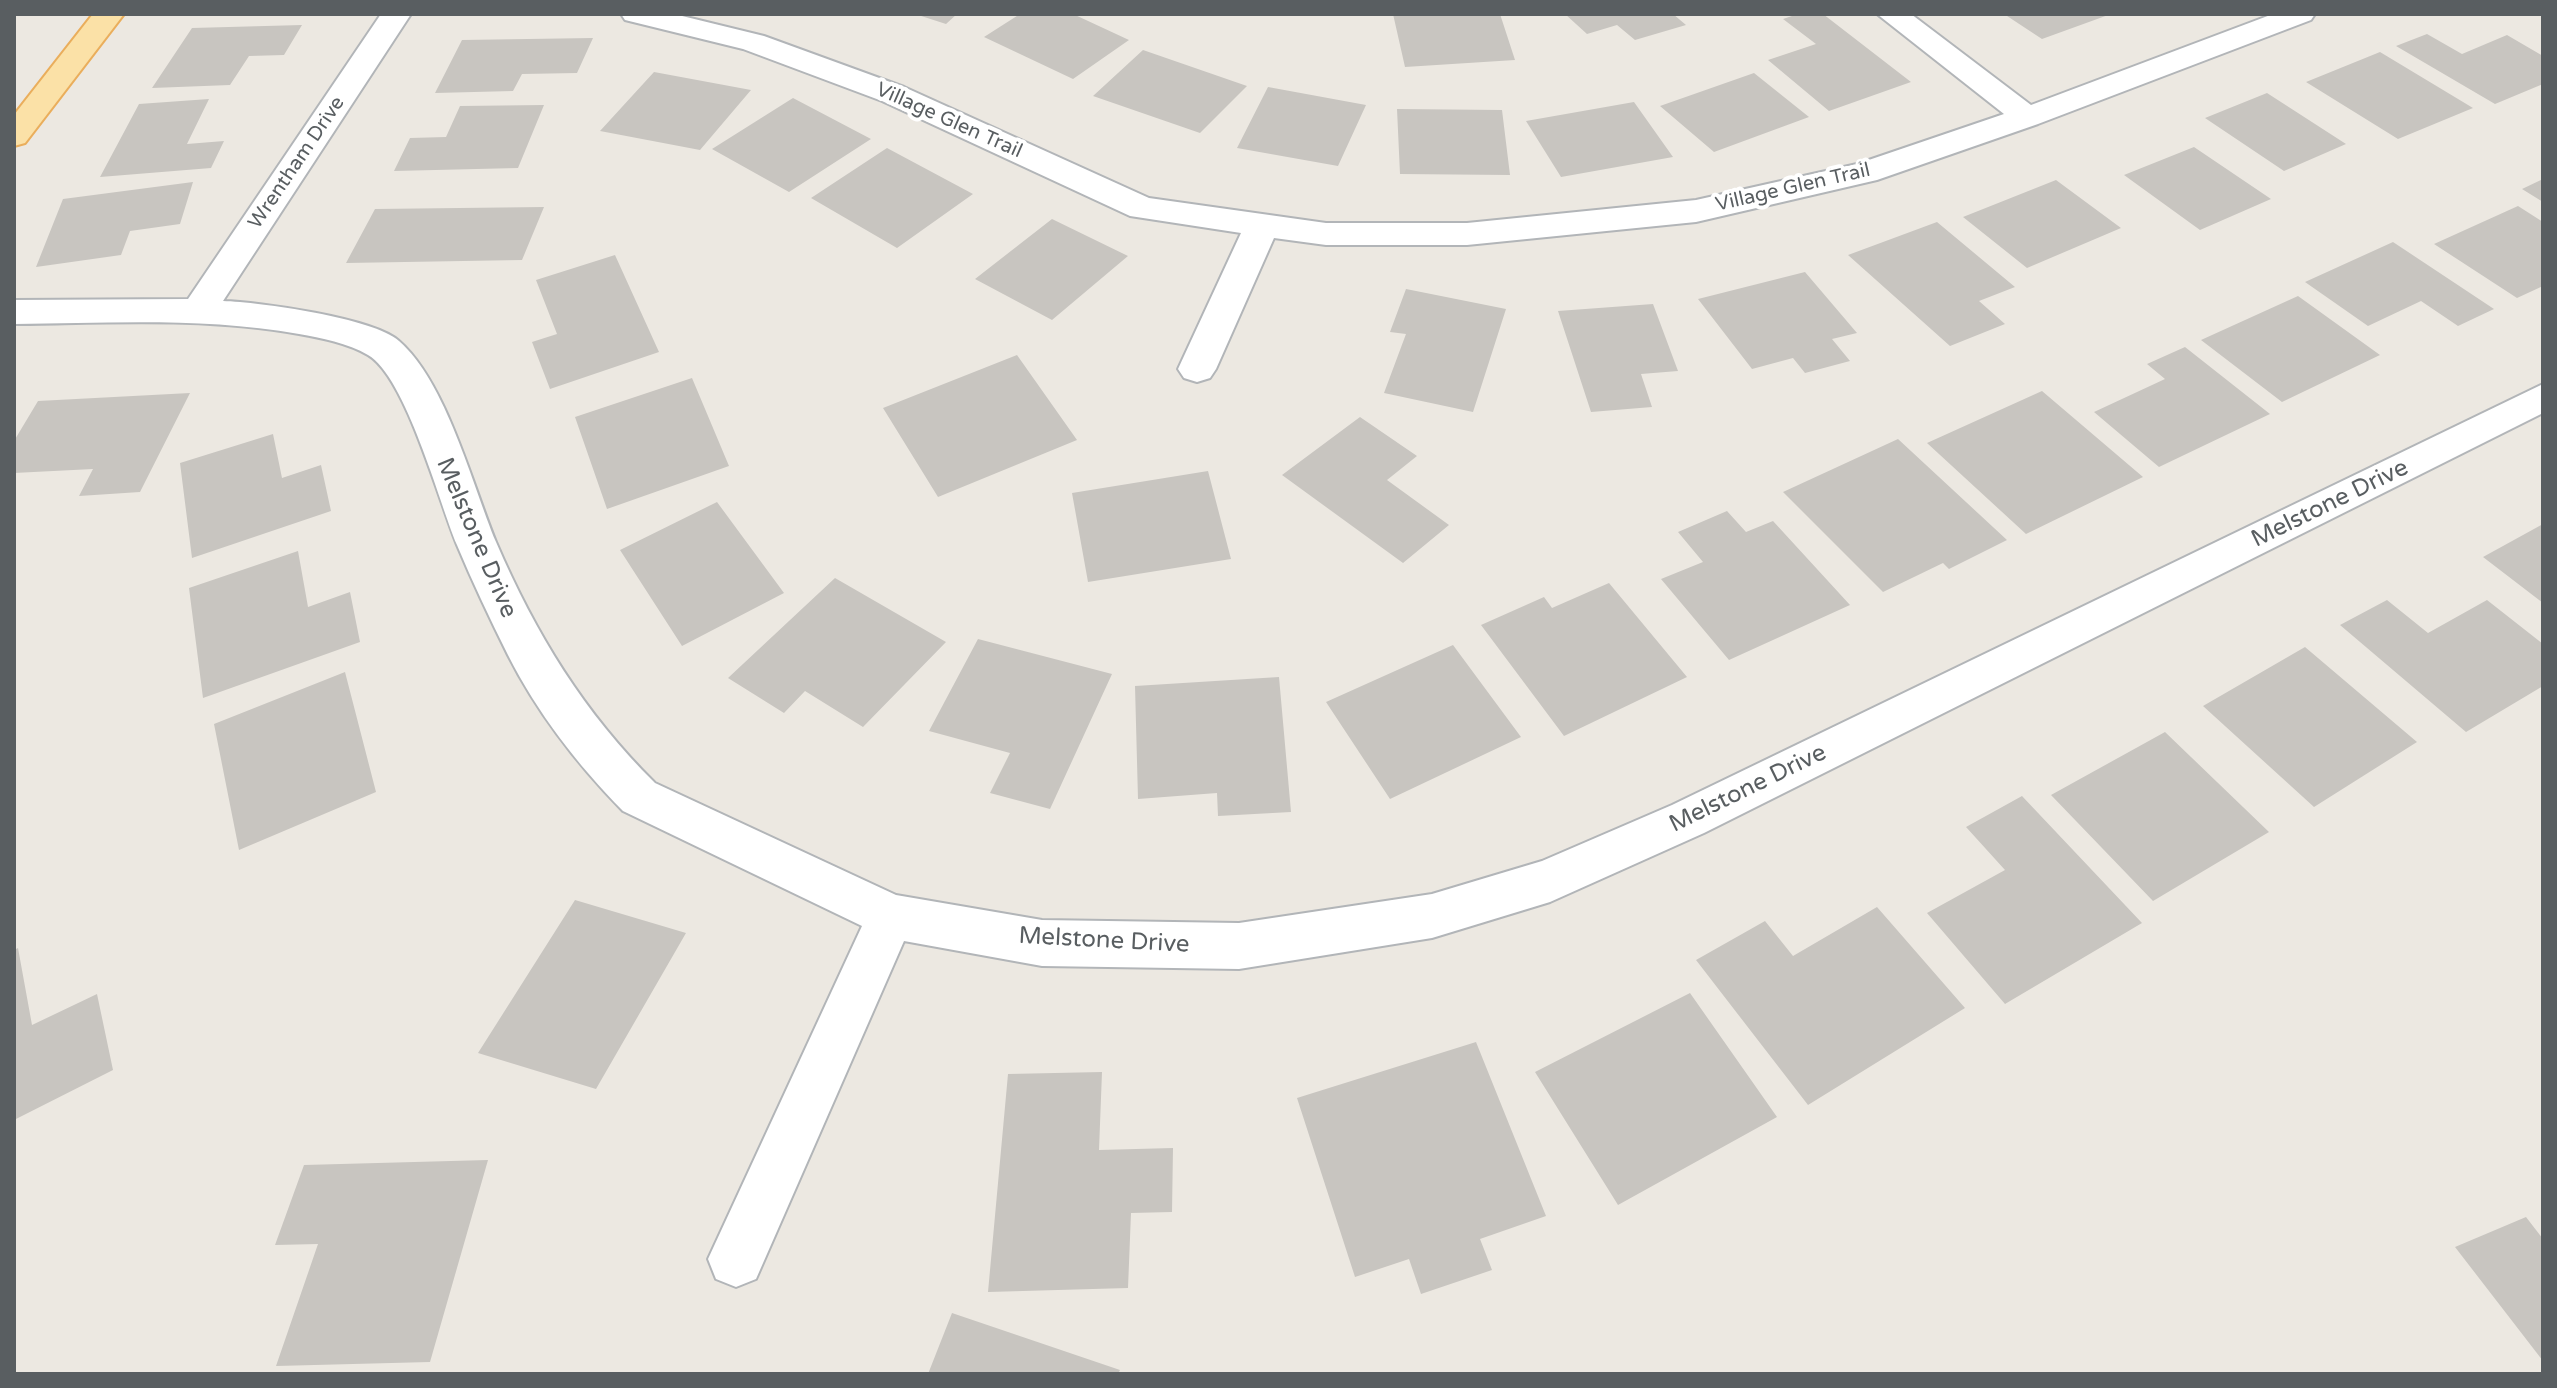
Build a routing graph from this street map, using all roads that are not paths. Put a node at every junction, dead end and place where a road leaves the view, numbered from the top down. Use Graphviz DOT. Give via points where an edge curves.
graph roads {
  1 [pos="109,14"];
  2 [pos="396,14"];
  3 [pos="636,14"];
  4 [pos="1892,14"];
  5 [pos="2300,14"];
  6 [pos="2027,117"];
  7 [pos="14,136"];
  8 [pos="1262,225"];
  9 [pos="198,311"];
  10 [pos="14,312"];
  11 [pos="1197,369"];
  12 [pos="2543,397"];
  13 [pos="891,916"];
  14 [pos="736,1259"];
  1 -- 7 [label="main road"];
  2 -- 9 [label="street, Wrentham Drive"];
  3 -- 8 [label="street, Village Glen Trail" via="753,42 893,94 1142,208"];
  4 -- 6 [label="street"];
  5 -- 6 [label="street, Village Glen Trail"];
  6 -- 8 [label="street, Village Glen Trail" via="1865,173 1696,211 1467,234 1326,234"];
  8 -- 11 [label="street"];
  9 -- 10 [label="street, Melstone Drive"];
  9 -- 13 [label="street, Melstone Drive" via="292,321 384,347 412,381 526,654 612,772 639,797"];
  12 -- 13 [label="street, Melstone Drive" via="1703,812 1550,880 1432,916 1239,946 1042,943"];
  13 -- 14 [label="street"];
}
